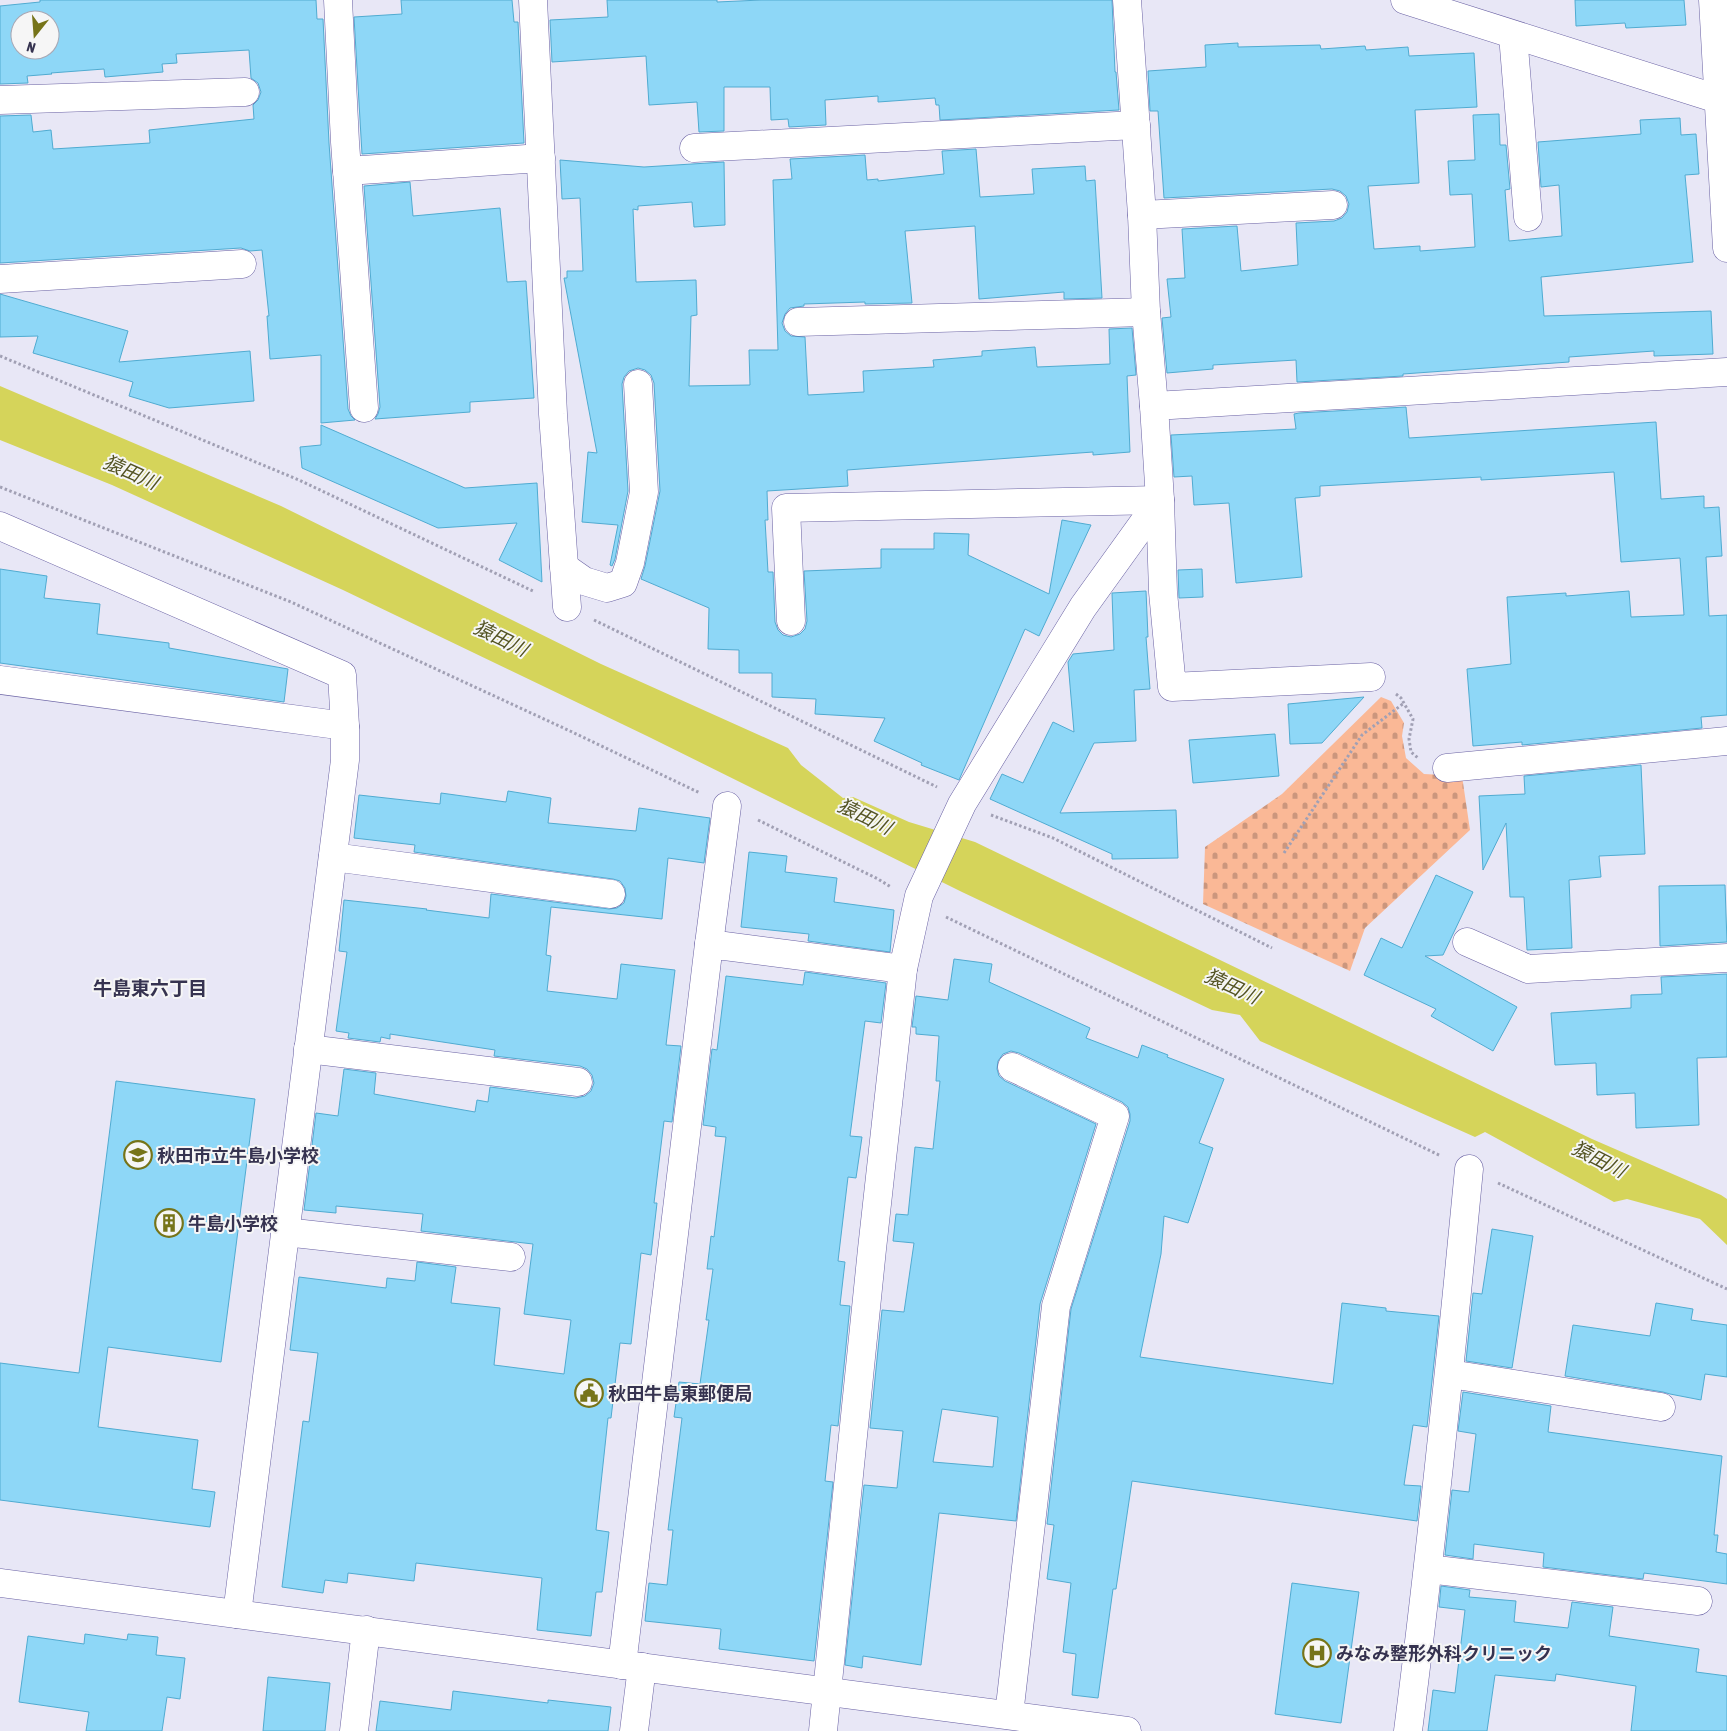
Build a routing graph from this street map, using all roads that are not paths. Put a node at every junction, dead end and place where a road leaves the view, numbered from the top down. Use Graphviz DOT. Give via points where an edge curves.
graph roads {
  1 [pos="338,0"];
  2 [pos="533,0"];
  3 [pos="1127,0"];
  4 [pos="1405,0"];
  5 [pos="1712,0"];
  6 [pos="1513,35"];
  7 [pos="245,92"];
  8 [pos="0,100"];
  9 [pos="1723,100"];
  10 [pos="1136,125"];
  11 [pos="694,148"];
  12 [pos="541,158"];
  13 [pos="347,171"];
  14 [pos="1333,205"];
  15 [pos="1142,215"];
  16 [pos="1528,216"];
  17 [pos="1727,248"];
  18 [pos="242,264"];
  19 [pos="0,279"];
  20 [pos="1146,312"];
  21 [pos="798,322"];
  22 [pos="1727,372"];
  23 [pos="638,384"];
  24 [pos="1154,406"];
  25 [pos="364,408"];
  26 [pos="1160,500"];
  27 [pos="0,526"];
  28 [pos="564,567"];
  29 [pos="566,606"];
  30 [pos="792,621"];
  31 [pos="1371,678"];
  32 [pos="0,680"];
  33 [pos="345,726"];
  34 [pos="1727,741"];
  35 [pos="1447,768"];
  36 [pos="727,806"];
  37 [pos="333,857"];
  38 [pos="611,894"];
  39 [pos="1467,942"];
  40 [pos="709,944"];
  41 [pos="1727,958"];
  42 [pos="904,969"];
  43 [pos="308,1049"];
  44 [pos="1012,1068"];
  45 [pos="578,1082"];
  46 [pos="1469,1169"];
  47 [pos="285,1232"];
  48 [pos="512,1257"];
  49 [pos="1450,1374"];
  50 [pos="1661,1407"];
  51 [pos="1428,1569"];
  52 [pos="0,1583"];
  53 [pos="1698,1601"];
  54 [pos="237,1614"];
  55 [pos="366,1630"];
  56 [pos="632,1666"];
  57 [pos="828,1692"];
  58 [pos="1009,1714"];
  59 [pos="354,1731"];
  60 [pos="634,1731"];
  61 [pos="823,1731"];
  62 [pos="1122,1731"];
  63 [pos="1408,1731"];
  1 -- 13 [label="street"];
  2 -- 12 [label="street"];
  3 -- 10 [label="street"];
  4 -- 6 [label="street"];
  5 -- 9 [label="street"];
  6 -- 9 [label="street"];
  6 -- 16 [label="street"];
  7 -- 8 [label="street"];
  9 -- 17 [label="street"];
  10 -- 11 [label="street"];
  10 -- 15 [label="street"];
  12 -- 13 [label="street"];
  12 -- 28 [label="street" via="552,414"];
  13 -- 25 [label="street"];
  14 -- 15 [label="street"];
  15 -- 20 [label="street"];
  18 -- 19 [label="street"];
  20 -- 21 [label="street"];
  20 -- 24 [label="street"];
  22 -- 24 [label="street"];
  23 -- 28 [label="street" via="644,492 624,583 607,588 584,581"];
  24 -- 26 [label="street"];
  26 -- 30 [label="street" via="786,508"];
  26 -- 31 [label="street" via="1163,592 1172,687"];
  26 -- 42 [label="street" via="1083,607 962,804 918,900"];
  27 -- 33 [label="street" via="342,675"];
  28 -- 29 [label="street"];
  32 -- 33 [label="street"];
  33 -- 37 [label="street" via="345,760"];
  34 -- 35 [label="street"];
  36 -- 40 [label="street"];
  37 -- 38 [label="street"];
  37 -- 43 [label="street"];
  39 -- 41 [label="street" via="1528,969"];
  40 -- 42 [label="street"];
  40 -- 56 [label="street"];
  42 -- 57 [label="street"];
  43 -- 45 [label="street"];
  43 -- 47 [label="street"];
  44 -- 58 [label="street" via="1114,1116 1056,1306"];
  46 -- 49 [label="street"];
  47 -- 48 [label="street"];
  47 -- 54 [label="street"];
  49 -- 50 [label="street"];
  49 -- 51 [label="street"];
  51 -- 53 [label="street"];
  51 -- 63 [label="street"];
  52 -- 54 [label="street"];
  54 -- 55 [label="street"];
  55 -- 56 [label="street"];
  55 -- 59 [label="street"];
  56 -- 57 [label="street"];
  56 -- 60 [label="street"];
  57 -- 58 [label="street"];
  57 -- 61 [label="street"];
  58 -- 62 [label="street"];
}
